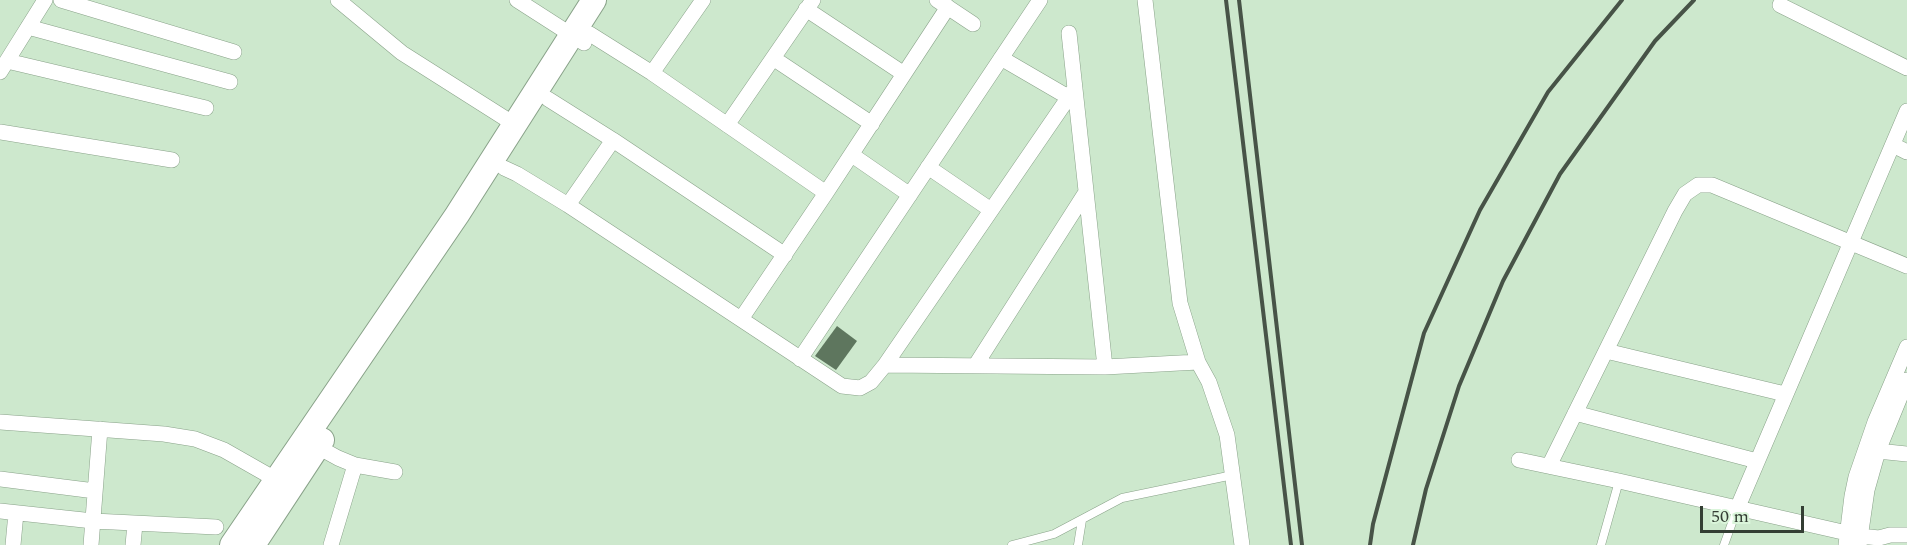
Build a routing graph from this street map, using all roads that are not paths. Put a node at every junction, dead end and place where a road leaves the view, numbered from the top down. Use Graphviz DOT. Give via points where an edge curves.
graph roads {
  1 [pos="45,0"];
  2 [pos="61,0"];
  3 [pos="338,0"];
  4 [pos="517,0"];
  5 [pos="594,0"];
  6 [pos="613,0"];
  7 [pos="703,0"];
  8 [pos="1040,0"];
  9 [pos="1145,0"];
  10 [pos="943,3"];
  11 [pos="809,5"];
  12 [pos="1780,5"];
  13 [pos="973,24"];
  14 [pos="28,27"];
  15 [pos="1069,33"];
  16 [pos="582,37"];
  17 [pos="234,51"];
  18 [pos="773,58"];
  19 [pos="1001,58"];
  20 [pos="3,66"];
  21 [pos="1907,68"];
  22 [pos="652,73"];
  23 [pos="904,74"];
  24 [pos="230,82"];
  25 [pos="1072,93"];
  26 [pos="548,99"];
  27 [pos="206,108"];
  28 [pos="1907,111"];
  29 [pos="514,124"];
  30 [pos="872,124"];
  31 [pos="727,125"];
  32 [pos="0,132"];
  33 [pos="613,140"];
  34 [pos="1893,145"];
  35 [pos="1907,152"];
  36 [pos="852,155"];
  37 [pos="172,160"];
  38 [pos="928,167"];
  39 [pos="504,168"];
  40 [pos="1086,192"];
  41 [pos="826,193"];
  42 [pos="910,195"];
  43 [pos="568,206"];
  44 [pos="991,210"];
  45 [pos="1850,243"];
  46 [pos="784,255"];
  47 [pos="1907,266"];
  48 [pos="741,320"];
  49 [pos="381,339"];
  50 [pos="1907,347"];
  51 [pos="1606,351"];
  52 [pos="800,359"];
  53 [pos="1198,362"];
  54 [pos="885,365"];
  55 [pos="975,366"];
  56 [pos="1105,367"];
  57 [pos="1907,380"];
  58 [pos="1785,394"];
  59 [pos="1575,413"];
  60 [pos="0,422"];
  61 [pos="100,429"];
  62 [pos="318,447"];
  63 [pos="1871,450"];
  64 [pos="1907,454"];
  65 [pos="1519,460"];
  66 [pos="1757,461"];
  67 [pos="355,465"];
  68 [pos="1549,466"];
  69 [pos="395,472"];
  70 [pos="1233,475"];
  71 [pos="0,479"];
  72 [pos="1619,481"];
  73 [pos="283,484"];
  74 [pos="95,491"];
  75 [pos="1737,509"];
  76 [pos="0,511"];
  77 [pos="16,513"];
  78 [pos="1082,520"];
  79 [pos="93,521"];
  80 [pos="135,524"];
  81 [pos="216,527"];
  82 [pos="1907,535"];
  83 [pos="1853,540"];
  84 [pos="1884,542"];
  85 [pos="13,545"];
  86 [pos="91,545"];
  87 [pos="133,545"];
  88 [pos="232,545"];
  89 [pos="253,545"];
  90 [pos="331,545"];
  91 [pos="1012,545"];
  92 [pos="1078,545"];
  93 [pos="1242,545"];
  94 [pos="1601,545"];
  95 [pos="1724,545"];
  1 -- 14 [label="street"];
  2 -- 17 [label="street"];
  3 -- 29 [label="street" via="402,53"];
  4 -- 16 [label="street"];
  5 -- 16 [label="main road"];
  6 -- 16 [label="main road"];
  7 -- 22 [label="street"];
  8 -- 19 [label="street"];
  9 -- 53 [label="street" via="1180,303"];
  10 -- 13 [label="street"];
  10 -- 23 [label="street"];
  11 -- 18 [label="street"];
  11 -- 23 [label="street"];
  12 -- 21 [label="street"];
  14 -- 20 [label="street"];
  14 -- 24 [label="street"];
  15 -- 25 [label="street"];
  16 -- 22 [label="street"];
  16 -- 26 [label="main road"];
  16 -- 29 [label="main road"];
  18 -- 30 [label="street"];
  18 -- 31 [label="street"];
  19 -- 25 [label="street"];
  19 -- 38 [label="street"];
  20 -- 27 [label="street"];
  22 -- 31 [label="street"];
  23 -- 30 [label="street"];
  25 -- 40 [label="street"];
  25 -- 44 [label="street"];
  26 -- 33 [label="street"];
  26 -- 39 [label="main road"];
  28 -- 34 [label="street"];
  29 -- 49 [label="main road"];
  30 -- 36 [label="street"];
  31 -- 41 [label="street"];
  32 -- 37 [label="street"];
  33 -- 43 [label="street"];
  33 -- 46 [label="street"];
  34 -- 35 [label="street"];
  34 -- 45 [label="street"];
  36 -- 41 [label="street"];
  36 -- 42 [label="street"];
  38 -- 42 [label="street"];
  38 -- 44 [label="street"];
  39 -- 43 [label="street"];
  39 -- 49 [label="main road" via="468,226"];
  40 -- 55 [label="street"];
  40 -- 56 [label="street"];
  41 -- 46 [label="street"];
  42 -- 52 [label="street"];
  43 -- 48 [label="street"];
  44 -- 54 [label="street"];
  45 -- 47 [label="street"];
  45 -- 51 [label="street" via="1712,185 1698,185 1675,210"];
  45 -- 58 [label="street"];
  46 -- 48 [label="street"];
  48 -- 52 [label="street"];
  49 -- 62 [label="main road"];
  49 -- 73 [label="main road"];
  50 -- 63 [label="street" via="1875,422"];
  51 -- 58 [label="street"];
  51 -- 59 [label="street"];
  52 -- 54 [label="street" via="842,386 860,388 872,382"];
  53 -- 56 [label="street"];
  53 -- 70 [label="street" via="1227,435"];
  54 -- 55 [label="street"];
  55 -- 56 [label="street"];
  57 -- 63 [label="street"];
  58 -- 66 [label="street"];
  59 -- 66 [label="street"];
  59 -- 68 [label="street"];
  60 -- 61 [label="street"];
  61 -- 73 [label="street" via="195,438"];
  61 -- 74 [label="street"];
  62 -- 67 [label="street"];
  62 -- 73 [label="main road"];
  63 -- 64 [label="street"];
  63 -- 83 [label="street" via="1852,496"];
  65 -- 68 [label="street"];
  66 -- 75 [label="street"];
  67 -- 69 [label="street"];
  67 -- 90 [label="street"];
  68 -- 72 [label="street"];
  70 -- 78 [label="lane" via="1122,498"];
  70 -- 93 [label="street"];
  71 -- 74 [label="street"];
  72 -- 75 [label="street"];
  72 -- 94 [label="lane"];
  73 -- 88 [label="main road"];
  73 -- 89 [label="main road"];
  74 -- 79 [label="street"];
  75 -- 83 [label="street"];
  75 -- 95 [label="lane"];
  76 -- 77 [label="street"];
  77 -- 79 [label="street"];
  77 -- 85 [label="street"];
  78 -- 91 [label="lane" via="1054,534"];
  78 -- 92 [label="lane"];
  79 -- 80 [label="street"];
  79 -- 86 [label="street"];
  80 -- 81 [label="street"];
  80 -- 87 [label="street"];
  82 -- 84 [label="street" via="1890,535"];
  83 -- 84 [label="street"];
}
